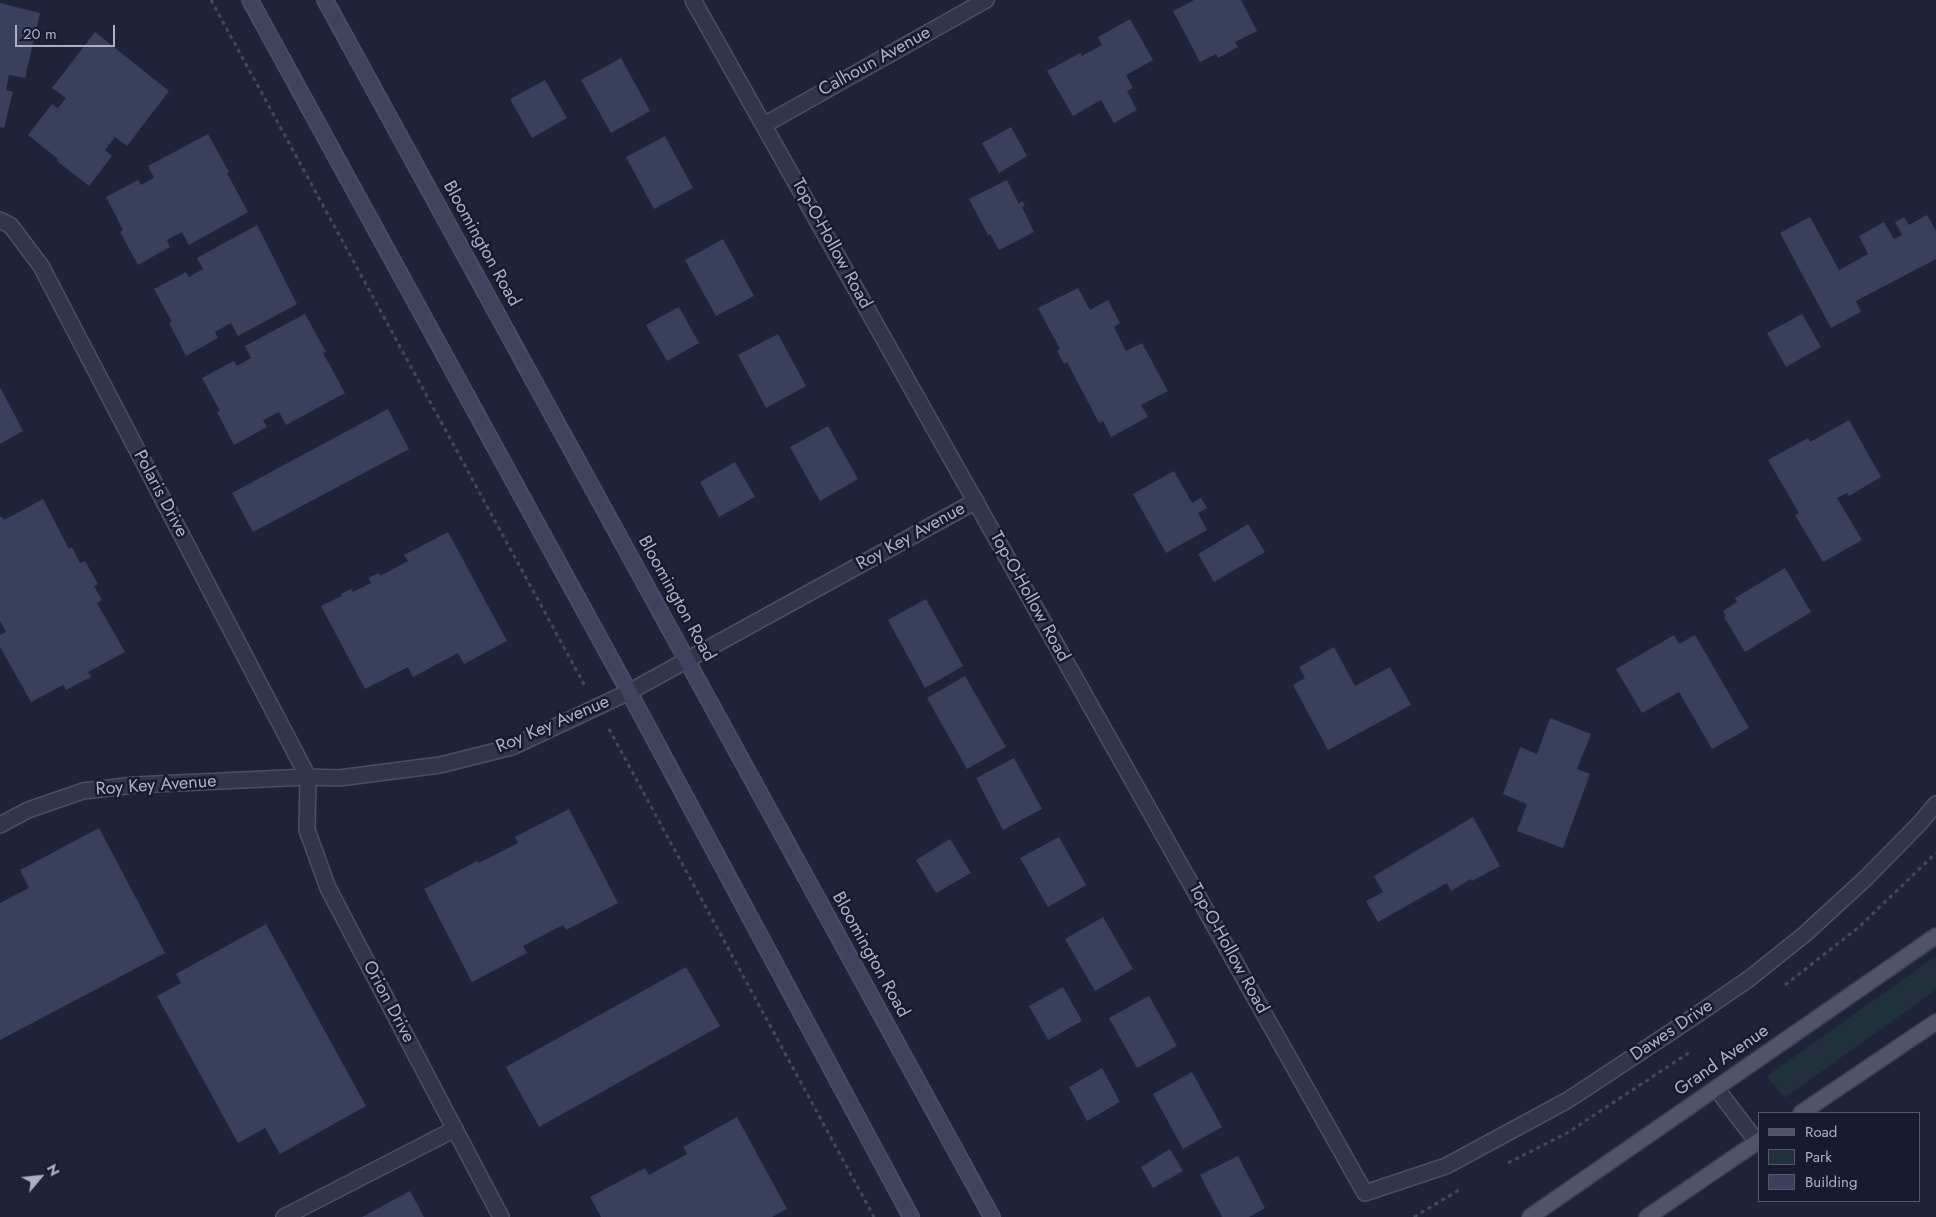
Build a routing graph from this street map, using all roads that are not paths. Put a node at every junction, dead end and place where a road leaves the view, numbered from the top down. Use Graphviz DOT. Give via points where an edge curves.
graph roads {
  1 [pos="250,0"];
  2 [pos="325,0"];
  3 [pos="693,0"];
  4 [pos="986,0"];
  5 [pos="764,125"];
  6 [pos="0,220"];
  7 [pos="976,501"];
  8 [pos="688,660"];
  9 [pos="629,692"];
  10 [pos="308,777"];
  11 [pos="1936,804"];
  12 [pos="0,825"];
  13 [pos="1936,936"];
  14 [pos="1936,1022"];
  15 [pos="1716,1088"];
  16 [pos="1802,1112"];
  17 [pos="455,1129"];
  18 [pos="1758,1141"];
  19 [pos="1365,1193"];
  20 [pos="284,1217"];
  21 [pos="502,1217"];
  22 [pos="911,1217"];
  23 [pos="992,1217"];
  24 [pos="1530,1217"];
  25 [pos="1647,1217"];
  1 -- 9 [label="street"];
  2 -- 8 [label="street, Bloomington Road"];
  3 -- 5 [label="street, Top-O-Hollow Road"];
  4 -- 5 [label="street, Calhoun Avenue"];
  5 -- 7 [label="street, Top-O-Hollow Road"];
  6 -- 10 [label="street, Polaris Drive" via="11,226 41,266"];
  7 -- 8 [label="street, Roy Key Avenue"];
  7 -- 19 [label="street, Top-O-Hollow Road"];
  8 -- 9 [label="street, Roy Key Avenue"];
  8 -- 23 [label="street, Bloomington Road"];
  9 -- 10 [label="street, Roy Key Avenue" via="512,747 440,765 339,778"];
  9 -- 22 [label="street"];
  10 -- 12 [label="street, Roy Key Avenue" via="135,785 83,791 28,810"];
  10 -- 17 [label="street, Orion Drive" via="307,830 328,888"];
  11 -- 19 [label="street, Dawes Drive" via="1866,878 1805,934 1692,1018 1568,1100 1446,1166"];
  13 -- 15 [label="main road, Grand Avenue"];
  14 -- 16 [label="main road"];
  15 -- 18 [label="street"];
  15 -- 24 [label="main road, Grand Avenue"];
  17 -- 20 [label="street"];
  17 -- 21 [label="street, Orion Drive"];
  18 -- 25 [label="main road"];
}
